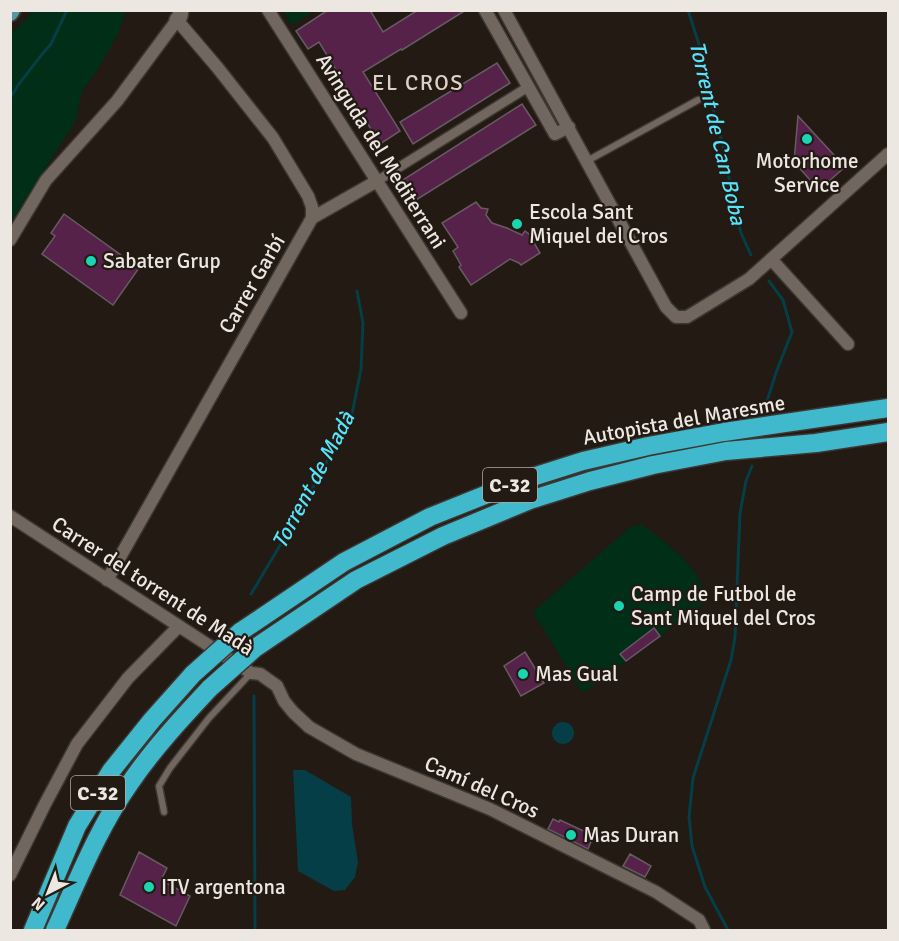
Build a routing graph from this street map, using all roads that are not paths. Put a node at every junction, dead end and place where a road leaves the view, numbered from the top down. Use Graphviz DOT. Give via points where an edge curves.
graph roads {
  1 [pos="268,10"];
  2 [pos="485,10"];
  3 [pos="504,10"];
  4 [pos="182,14"];
  5 [pos="528,87"];
  6 [pos="698,100"];
  7 [pos="569,127"];
  8 [pos="888,154"];
  9 [pos="587,161"];
  10 [pos="377,181"];
  11 [pos="312,218"];
  12 [pos="10,240"];
  13 [pos="771,260"];
  14 [pos="461,313"];
  15 [pos="848,344"];
  16 [pos="888,408"];
  17 [pos="888,432"];
  18 [pos="10,516"];
  19 [pos="106,580"];
  20 [pos="178,627"];
  21 [pos="251,673"];
  22 [pos="164,812"];
  23 [pos="10,875"];
  24 [pos="33,930"];
  25 [pos="55,930"];
  26 [pos="704,930"];
  1 -- 10 [label="street, Avinguda del Mediterrani"];
  2 -- 5 [label="street"];
  3 -- 7 [label="street"];
  4 -- 11 [label="street" via="217,67 273,138 308,196"];
  4 -- 12 [label="street" via="117,101 46,180"];
  5 -- 7 [label="street" via="555,134"];
  5 -- 10 [label="street"];
  6 -- 9 [label="lane"];
  7 -- 9 [label="street"];
  8 -- 13 [label="street"];
  9 -- 13 [label="street" via="666,307 676,317 687,317 726,294"];
  10 -- 11 [label="street"];
  10 -- 14 [label="street, Avinguda del Mediterrani"];
  11 -- 19 [label="street, Carrer Garbí"];
  13 -- 15 [label="street"];
  16 -- 24 [label="highway, Autopista del Maresme / C-32, bridge" via="724,432 583,461 430,517 344,562 240,632 193,674 152,720 111,771 77,826"];
  17 -- 25 [label="highway, Autopista del Maresme / C-32, bridge" via="726,452 590,481 530,500 443,536 356,580 255,648 169,732 130,783 98,837"];
  18 -- 19 [label="street, Carrer del torrent de Madà"];
  19 -- 20 [label="street, Carrer del torrent de Madà"];
  20 -- 21 [label="street, Carrer del torrent de Madà"];
  20 -- 23 [label="street" via="128,678 77,744"];
  21 -- 22 [label="lane, Carrer del torrent de Madà" via="170,768 159,786"];
  21 -- 26 [label="street, Camí del Cros" via="260,674 277,687 284,701 309,727 656,892 699,920"];
}
